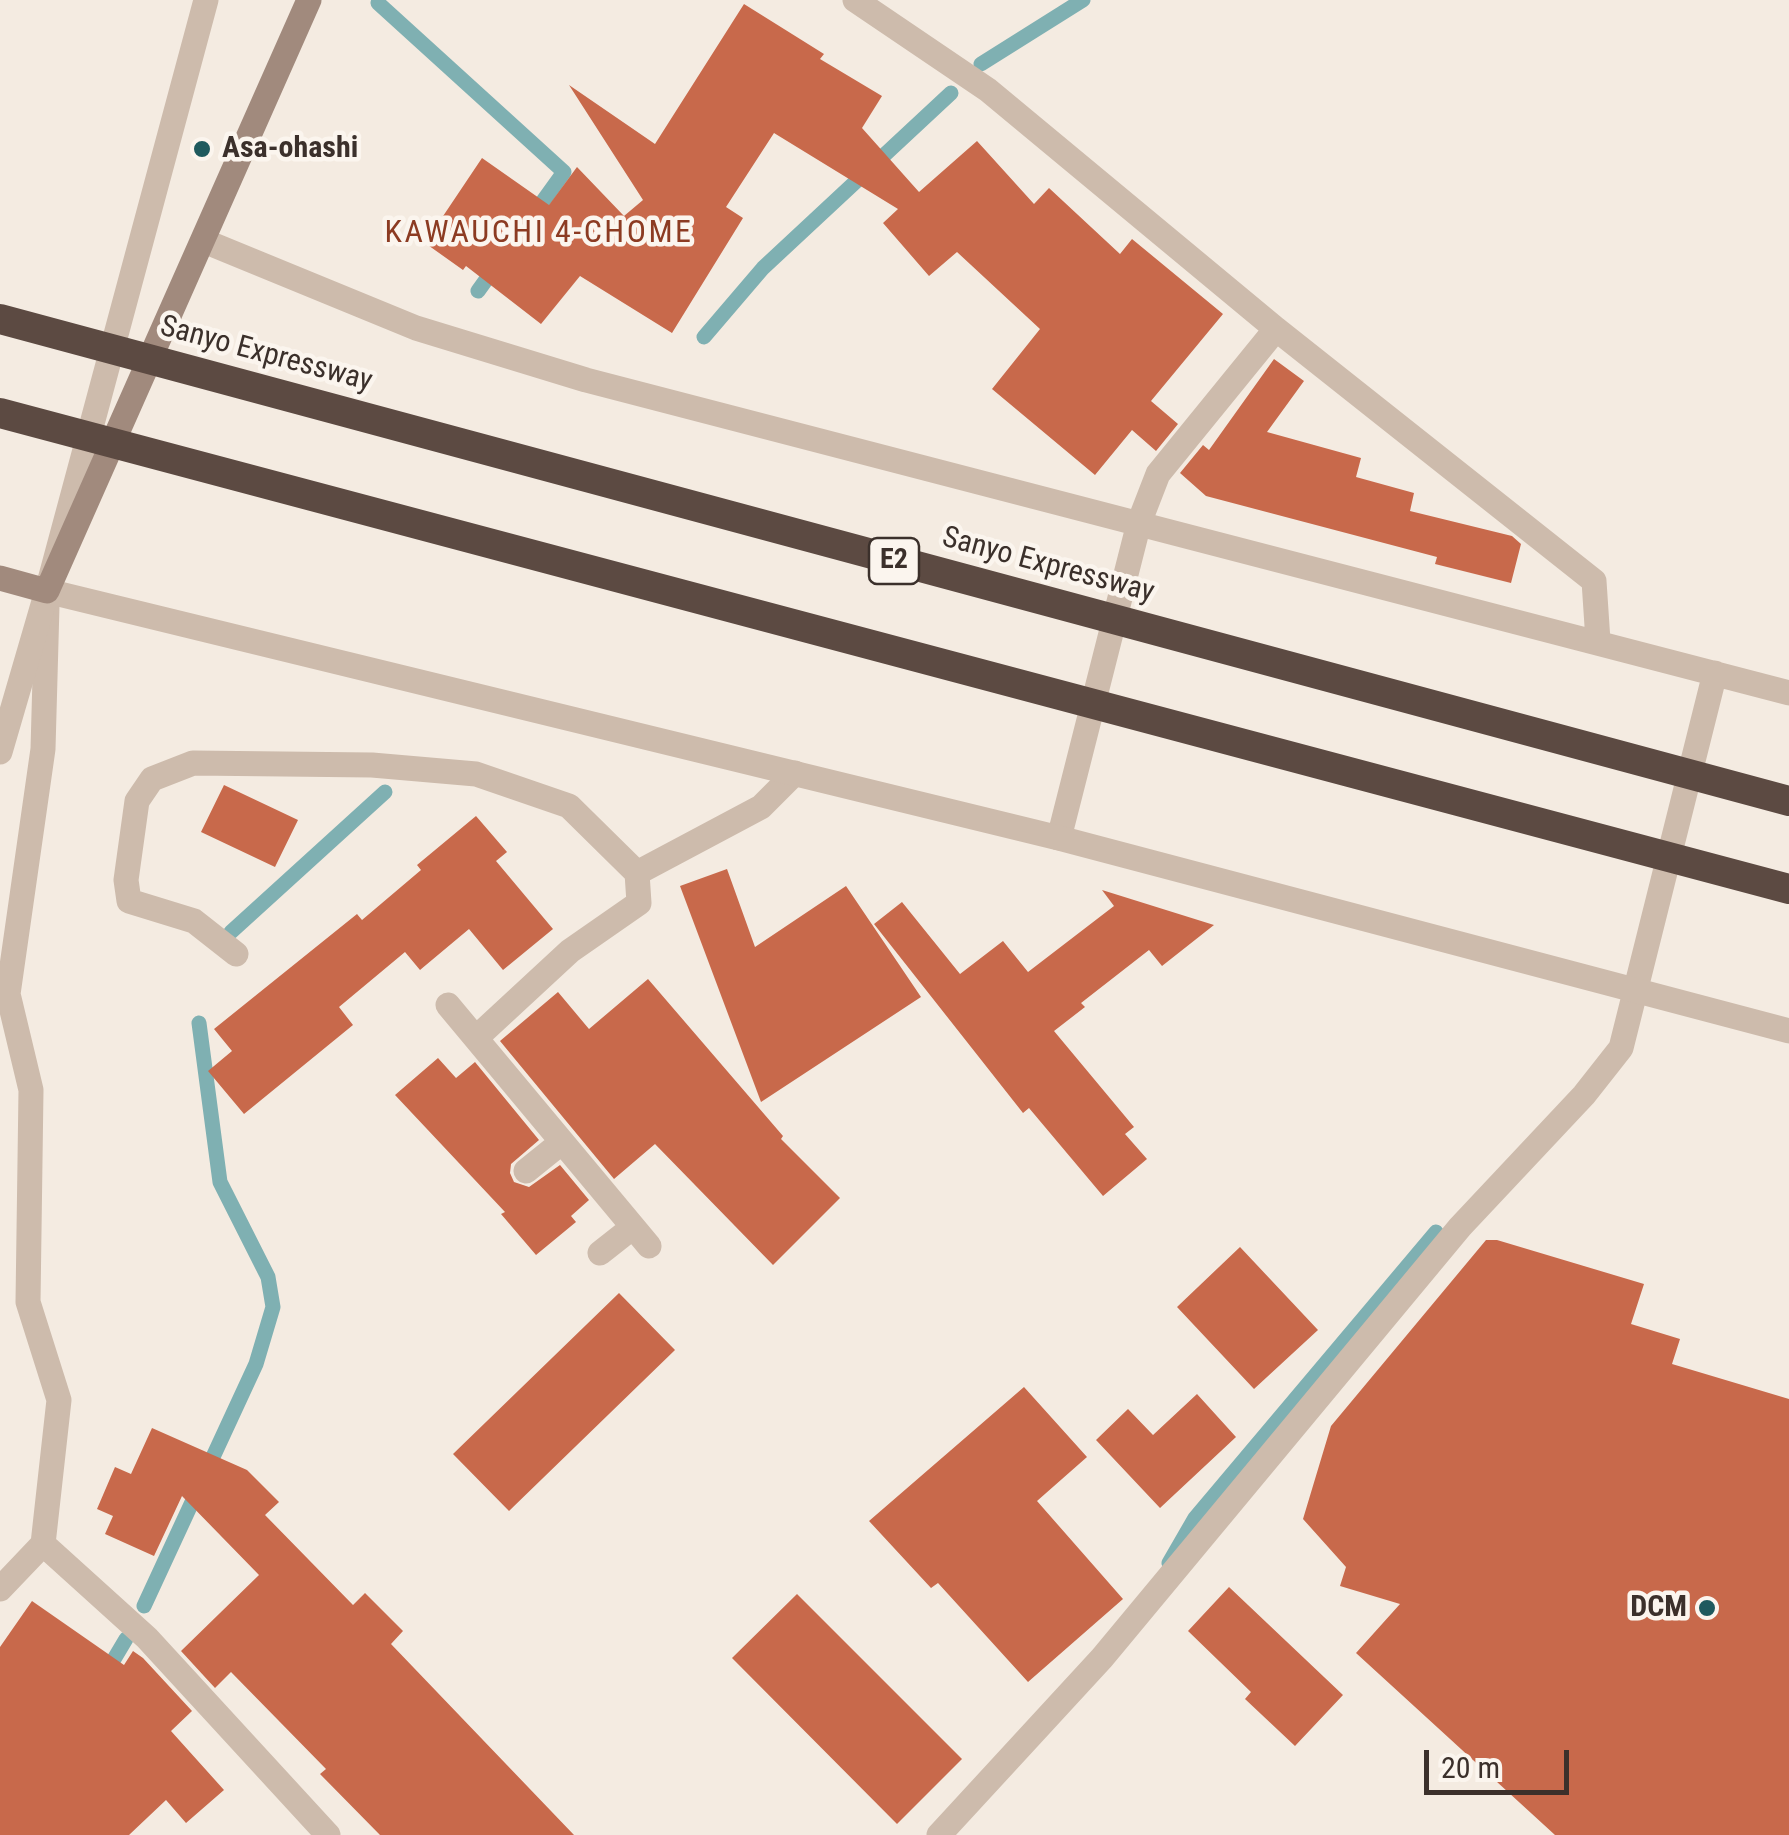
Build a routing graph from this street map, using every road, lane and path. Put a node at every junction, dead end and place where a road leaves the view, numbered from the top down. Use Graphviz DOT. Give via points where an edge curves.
graph roads {
  1 [pos="206,0"];
  2 [pos="309,0"];
  3 [pos="855,0"];
  4 [pos="204,241"];
  5 [pos="0,319"];
  6 [pos="1276,330"];
  7 [pos="0,413"];
  8 [pos="1138,522"];
  9 [pos="3,579"];
  10 [pos="47,591"];
  11 [pos="1598,641"];
  12 [pos="1714,673"];
  13 [pos="1789,693"];
  14 [pos="0,752"];
  15 [pos="794,773"];
  16 [pos="1789,801"];
  17 [pos="1059,838"];
  18 [pos="638,874"];
  19 [pos="1789,889"];
  20 [pos="236,954"];
  21 [pos="1636,992"];
  22 [pos="448,1004"];
  23 [pos="1789,1031"];
  24 [pos="476,1038"];
  25 [pos="562,1142"];
  26 [pos="526,1171"];
  27 [pos="600,1254"];
  28 [pos="43,1544"];
  29 [pos="0,1589"];
  30 [pos="328,1835"];
  31 [pos="939,1835"];
  1 -- 10 [label="street"];
  2 -- 4 [label="main road"];
  3 -- 6 [label="street" via="988,90"];
  4 -- 8 [label="street" via="416,328 586,380"];
  4 -- 10 [label="main road"];
  5 -- 16 [label="highway, Sanyo Expressway / E2, bridge"];
  6 -- 8 [label="street" via="1158,474"];
  6 -- 11 [label="street" via="1594,580"];
  7 -- 19 [label="highway, bridge"];
  8 -- 11 [label="street"];
  8 -- 17 [label="street"];
  9 -- 10 [label="main road"];
  10 -- 14 [label="street"];
  10 -- 15 [label="street"];
  10 -- 28 [label="street" via="43,750 8,994 31,1090 28,1302 58,1400"];
  11 -- 12 [label="street"];
  12 -- 13 [label="street"];
  12 -- 21 [label="street"];
  15 -- 17 [label="street"];
  15 -- 18 [label="street" via="761,808"];
  17 -- 21 [label="street"];
  18 -- 20 [label="street" via="569,806 476,774 193,763 152,779 137,801 129,900 194,921"];
  18 -- 24 [label="street" via="639,902 570,951"];
  21 -- 23 [label="street"];
  21 -- 31 [label="street" via="1621,1048 1584,1095 1460,1227 1102,1658"];
  22 -- 24 [label="street"];
  24 -- 25 [label="street"];
  25 -- 26 [label="street"];
  25 -- 27 [label="street" via="641,1236"];
  28 -- 29 [label="street"];
  28 -- 30 [label="street" via="146,1638"];
}
